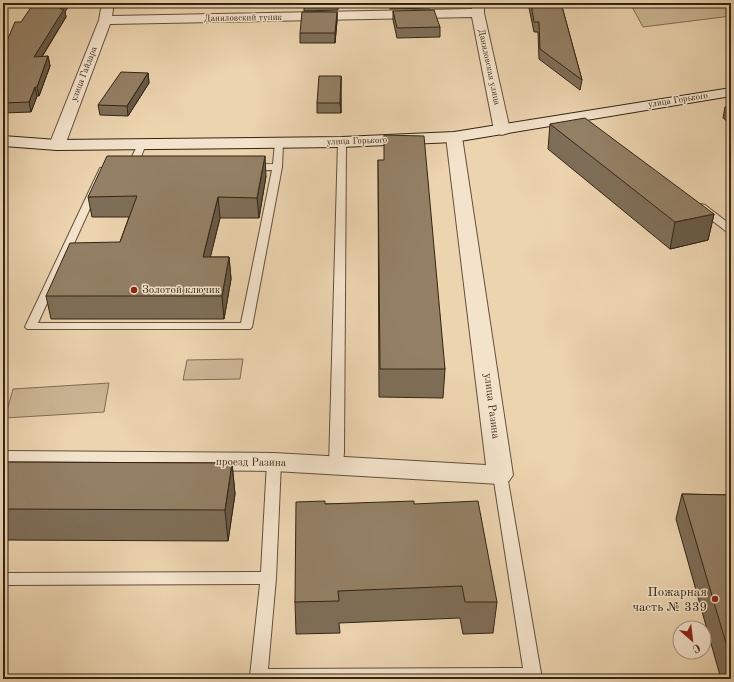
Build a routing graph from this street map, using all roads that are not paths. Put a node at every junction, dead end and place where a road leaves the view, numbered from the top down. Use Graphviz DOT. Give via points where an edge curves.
graph roads {
  1 [pos="108,3"];
  2 [pos="296,3"];
  3 [pos="478,8"];
  4 [pos="294,16"];
  5 [pos="105,20"];
  6 [pos="731,92"];
  7 [pos="502,130"];
  8 [pos="454,137"];
  9 [pos="3,141"];
  10 [pos="342,142"];
  11 [pos="279,143"];
  12 [pos="142,144"];
  13 [pos="57,145"];
  14 [pos="277,167"];
  15 [pos="131,169"];
  16 [pos="691,200"];
  17 [pos="731,230"];
  18 [pos="3,460"];
  19 [pos="274,462"];
  20 [pos="336,466"];
  21 [pos="500,475"];
  22 [pos="268,578"];
  23 [pos="3,579"];
  24 [pos="532,677"];
  1 -- 5 [label="street, улица Гайдара"];
  2 -- 4 [label="street"];
  3 -- 4 [label="street, Даниловский тупик"];
  3 -- 7 [label="street, Даниловская улица"];
  4 -- 5 [label="street, Даниловский тупик"];
  5 -- 13 [label="street, улица Гайдара"];
  6 -- 7 [label="street, улица Горького" via="586,121"];
  7 -- 8 [label="street, улица Горького"];
  8 -- 10 [label="street, улица Горького"];
  8 -- 21 [label="street, улица Разина"];
  9 -- 13 [label="street, улица Горького"];
  10 -- 11 [label="street, улица Горького"];
  10 -- 20 [label="lane"];
  11 -- 12 [label="street, улица Горького"];
  11 -- 14 [label="lane"];
  12 -- 13 [label="street, улица Горького"];
  12 -- 15 [label="lane"];
  14 -- 15 [label="lane"];
  14 -- 15 [label="lane" via="246,327 31,327 103,170"];
  16 -- 17 [label="lane"];
  18 -- 19 [label="street, проезд Разина"];
  19 -- 20 [label="street, проезд Разина"];
  19 -- 22 [label="lane"];
  20 -- 21 [label="street, проезд Разина"];
  21 -- 24 [label="lane, улица Разина"];
  22 -- 23 [label="lane"];
  22 -- 24 [label="lane" via="259,676"];
}
